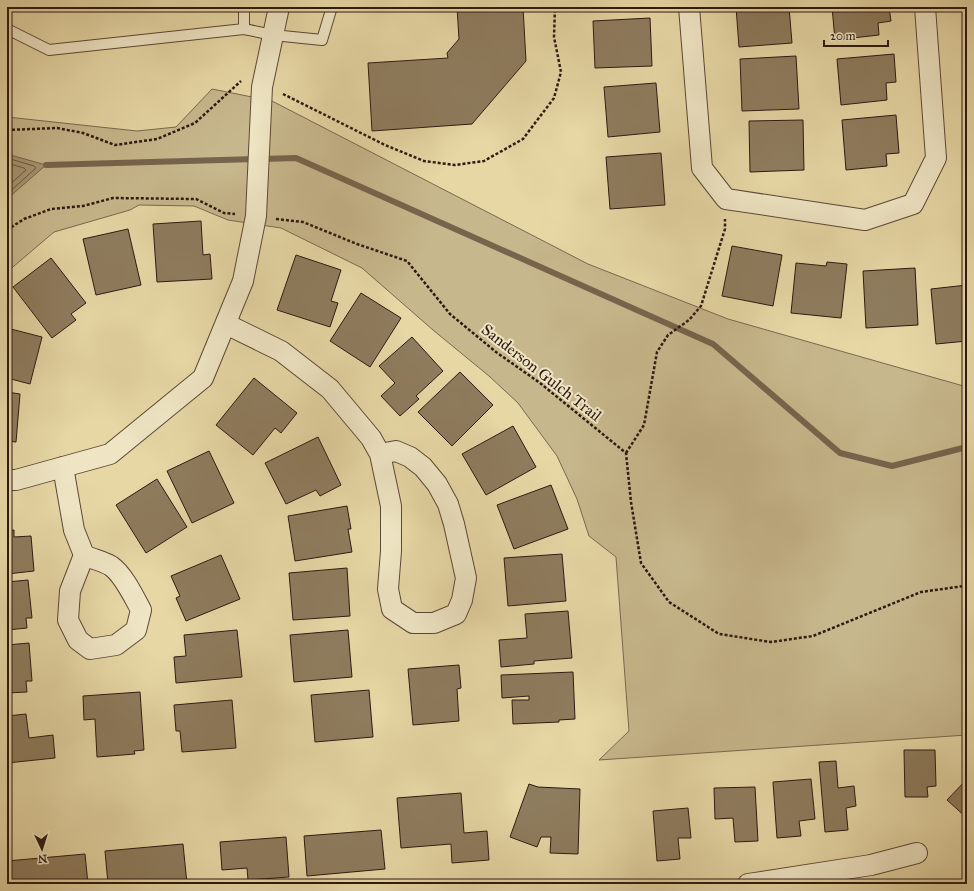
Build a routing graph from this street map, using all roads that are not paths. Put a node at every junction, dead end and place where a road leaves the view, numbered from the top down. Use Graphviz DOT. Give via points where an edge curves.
graph roads {
  1 [pos="244,7"];
  2 [pos="279,7"];
  3 [pos="690,7"];
  4 [pos="925,7"];
  5 [pos="331,10"];
  6 [pos="7,29"];
  7 [pos="244,29"];
  8 [pos="273,35"];
  9 [pos="226,324"];
  10 [pos="380,454"];
  11 [pos="63,467"];
  12 [pos="7,480"];
  13 [pos="84,555"];
  14 [pos="917,853"];
  15 [pos="748,884"];
  1 -- 7 [label="lane"];
  2 -- 8 [label="street"];
  3 -- 4 [label="street" via="702,168 726,199 865,220 914,204 936,158"];
  5 -- 8 [label="lane" via="322,40"];
  6 -- 7 [label="lane" via="48,50"];
  7 -- 8 [label="lane"];
  8 -- 9 [label="street" via="262,87 256,216 243,281"];
  9 -- 10 [label="street" via="280,351 330,389 371,438"];
  9 -- 11 [label="street" via="203,378 110,454"];
  10 -- 10 [label="street" via="391,506 388,588 392,609 413,623 434,623 456,614 462,600 466,578 448,504 423,467 410,457 396,451"];
  11 -- 12 [label="street" via="16,480"];
  11 -- 13 [label="street" via="74,530"];
  13 -- 13 [label="street" via="70,591 68,620 78,640 90,649 116,645 136,630 141,610 132,593 111,566"];
  14 -- 15 [label="street" via="871,865"];
}
